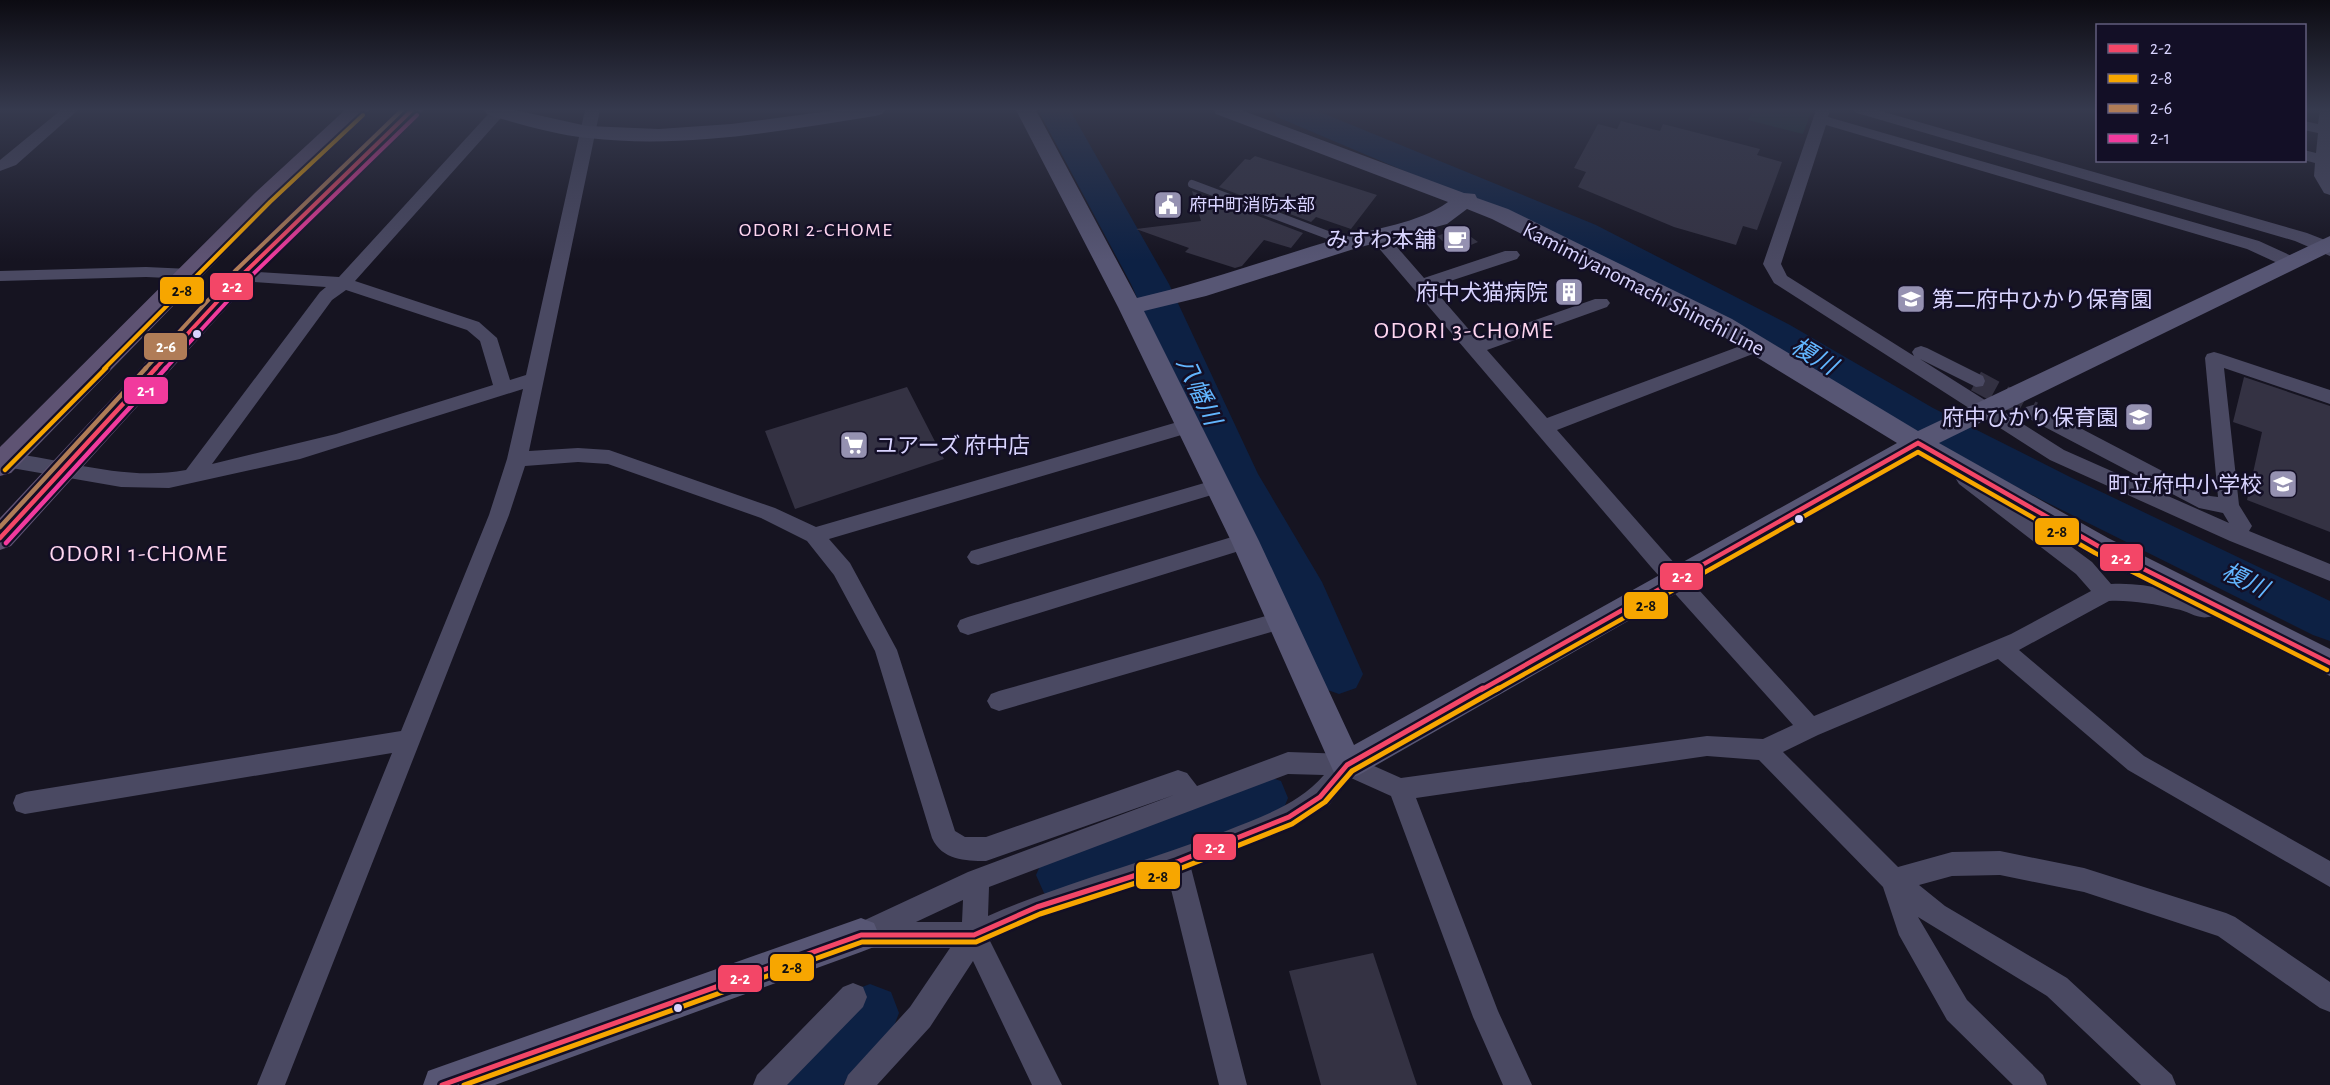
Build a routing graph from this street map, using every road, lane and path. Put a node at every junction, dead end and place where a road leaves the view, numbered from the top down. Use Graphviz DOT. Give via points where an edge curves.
graph roads {
  1 [pos="2324,160"];
  2 [pos="304,161"];
  3 [pos="360,161"];
  4 [pos="452,161"];
  5 [pos="580,161"];
  6 [pos="1053,161"];
  7 [pos="1362,161"];
  8 [pos="1806,161"];
  9 [pos="1975,161"];
  10 [pos="2035,161"];
  11 [pos="1192,184"];
  12 [pos="2330,190"];
  13 [pos="1467,199"];
  14 [pos="1377,235"];
  15 [pos="1349,243"];
  16 [pos="2328,246"];
  17 [pos="1511,255"];
  18 [pos="2290,262"];
  19 [pos="190,274"];
  20 [pos="0,276"];
  21 [pos="241,276"];
  22 [pos="343,283"];
  23 [pos="1420,285"];
  24 [pos="1818,302"];
  25 [pos="1601,303"];
  26 [pos="1130,307"];
  27 [pos="1757,346"];
  28 [pos="1475,348"];
  29 [pos="534,379"];
  30 [pos="1976,381"];
  31 [pos="503,388"];
  32 [pos="2330,398"];
  33 [pos="2001,406"];
  34 [pos="1188,426"];
  35 [pos="1544,427"];
  36 [pos="1926,438"];
  37 [pos="517,459"];
  38 [pos="2,461"];
  39 [pos="64,469"];
  40 [pos="193,475"];
  41 [pos="1218,486"];
  42 [pos="2229,506"];
  43 [pos="814,535"];
  44 [pos="2237,535"];
  45 [pos="0,538"];
  46 [pos="1245,541"];
  47 [pos="978,557"];
  48 [pos="2330,573"];
  49 [pos="1675,579"];
  50 [pos="2106,593"];
  51 [pos="1280,621"];
  52 [pos="968,626"];
  53 [pos="2001,648"];
  54 [pos="2323,660"];
  55 [pos="999,701"];
  56 [pos="1810,728"];
  57 [pos="408,740"];
  58 [pos="1765,750"];
  59 [pos="1347,765"];
  60 [pos="1400,789"];
  61 [pos="1192,799"];
  62 [pos="25,803"];
  63 [pos="1177,862"];
  64 [pos="2330,875"];
  65 [pos="977,880"];
  66 [pos="1894,880"];
  67 [pos="861,935"];
  68 [pos="974,935"];
  69 [pos="853,997"];
  70 [pos="2330,998"];
  71 [pos="271,1085"];
  72 [pos="442,1085"];
  73 [pos="767,1085"];
  74 [pos="858,1085"];
  75 [pos="1048,1085"];
  76 [pos="1233,1085"];
  77 [pos="1518,1085"];
  78 [pos="2033,1085"];
  79 [pos="2162,1085"];
  1 -- 12 [label="street" via="2322,176"];
  2 -- 19 [label="main road"];
  3 -- 21 [label="main road"];
  4 -- 22 [label="street"];
  5 -- 29 [label="street"];
  6 -- 26 [label="street"];
  7 -- 13 [label="street, Kamimiyanomachi Shinchi Line"];
  8 -- 24 [label="street" via="1772,264 1780,279"];
  9 -- 18 [label="street" via="2253,245"];
  10 -- 16 [label="street"];
  11 -- 15 [label="lane"];
  13 -- 14 [label="street" via="1439,219"];
  13 -- 27 [label="street, Kamimiyanomachi Shinchi Line" via="1723,325"];
  14 -- 15 [label="street"];
  14 -- 23 [label="street"];
  15 -- 26 [label="street" via="1198,291"];
  16 -- 18 [label="street"];
  17 -- 23 [label="street"];
  18 -- 33 [label="street"];
  19 -- 20 [label="street"];
  19 -- 38 [label="main road"];
  21 -- 22 [label="street"];
  21 -- 39 [label="main road"];
  22 -- 31 [label="street" via="473,326 489,338"];
  22 -- 40 [label="street" via="326,296"];
  23 -- 28 [label="street"];
  24 -- 30 [label="street" via="1834,304"];
  24 -- 33 [label="street"];
  25 -- 28 [label="street"];
  26 -- 34 [label="street"];
  27 -- 35 [label="street"];
  27 -- 36 [label="street, Kamimiyanomachi Shinchi Line"];
  28 -- 35 [label="street"];
  29 -- 31 [label="street"];
  29 -- 37 [label="street"];
  31 -- 40 [label="street" via="376,430 261,462"];
  32 -- 42 [label="street" via="2214,358"];
  33 -- 36 [label="street"];
  33 -- 42 [label="street" via="2206,503"];
  33 -- 44 [label="street" via="2056,454"];
  34 -- 41 [label="street"];
  34 -- 43 [label="street"];
  35 -- 49 [label="street"];
  36 -- 49 [label="street"];
  36 -- 50 [label="street" via="2084,568"];
  36 -- 54 [label="street, Kamimiyanomachi Shinchi Line" via="2098,546"];
  37 -- 43 [label="street" via="609,457 768,513"];
  37 -- 57 [label="street" via="499,515"];
  38 -- 39 [label="street"];
  39 -- 40 [label="street" via="99,477 162,481"];
  39 -- 45 [label="main road"];
  41 -- 46 [label="street"];
  41 -- 47 [label="street"];
  42 -- 44 [label="street" via="2242,526"];
  43 -- 61 [label="street" via="842,569 886,650 945,838 961,849 986,849 1178,781"];
  44 -- 48 [label="street"];
  46 -- 51 [label="street"];
  46 -- 52 [label="street"];
  49 -- 56 [label="street"];
  49 -- 59 [label="street"];
  50 -- 53 [label="street"];
  50 -- 54 [label="street" via="2125,592 2181,601"];
  51 -- 55 [label="street"];
  51 -- 59 [label="street"];
  53 -- 56 [label="street"];
  53 -- 64 [label="street" via="2136,763"];
  56 -- 58 [label="street"];
  57 -- 62 [label="street"];
  57 -- 71 [label="street"];
  58 -- 60 [label="street" via="1707,746"];
  58 -- 66 [label="street"];
  59 -- 60 [label="street"];
  59 -- 61 [label="street" via="1288,763"];
  59 -- 63 [label="street" via="1320,797 1289,817"];
  60 -- 77 [label="street" via="1487,1017"];
  61 -- 65 [label="street"];
  63 -- 68 [label="street" via="1037,907"];
  63 -- 76 [label="street"];
  65 -- 67 [label="street"];
  65 -- 68 [label="street"];
  66 -- 70 [label="street" via="1952,864 2001,862 2084,880 2226,926"];
  66 -- 78 [label="street" via="1908,926 1957,1010"];
  66 -- 79 [label="street" via="1936,915 2057,987"];
  67 -- 68 [label="street"];
  67 -- 72 [label="street"];
  68 -- 74 [label="street" via="920,1017"];
  68 -- 75 [label="street"];
  69 -- 73 [label="street"];
}
